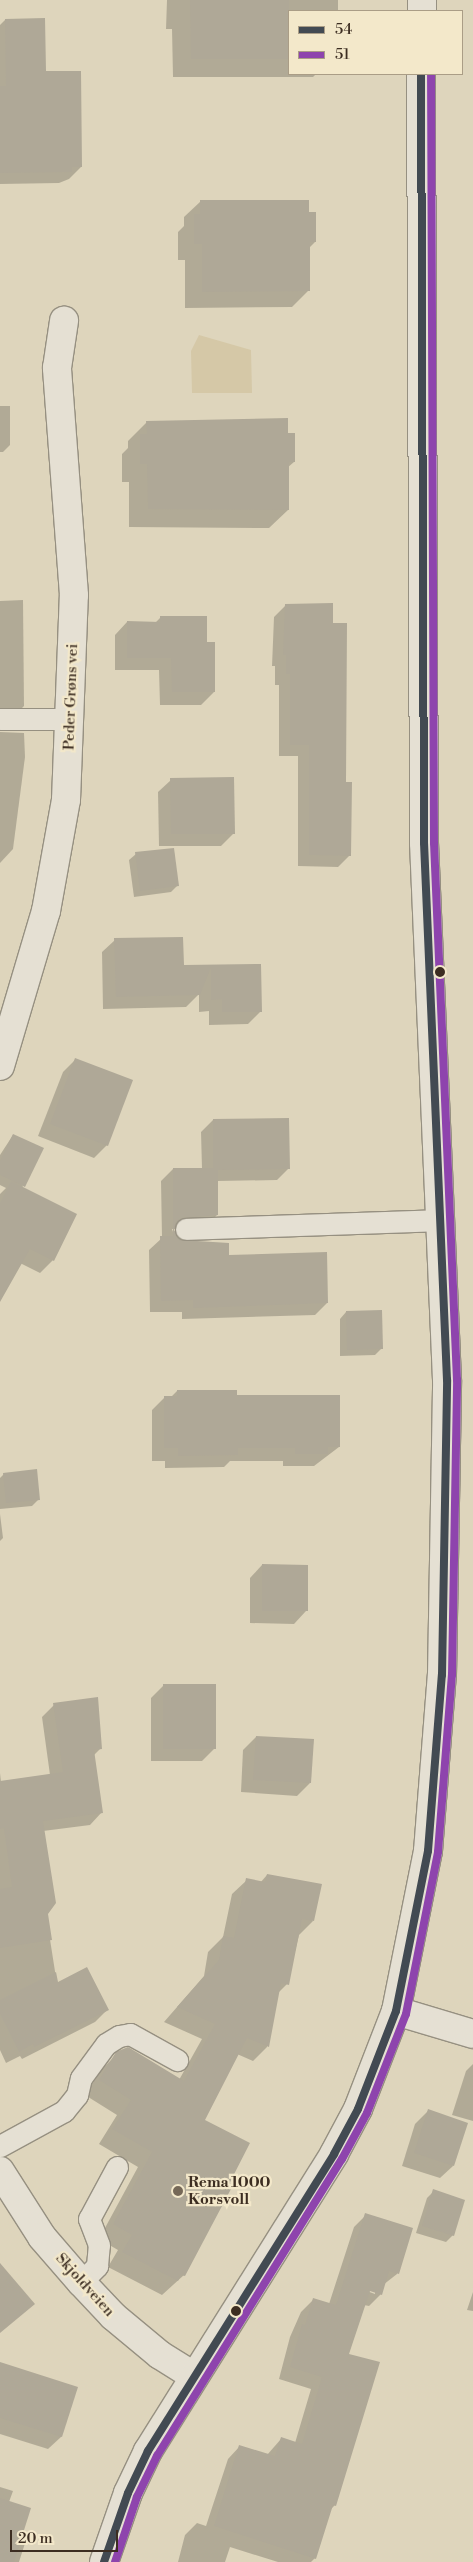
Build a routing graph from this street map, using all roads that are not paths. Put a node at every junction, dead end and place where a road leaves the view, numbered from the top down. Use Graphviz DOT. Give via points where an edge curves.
graph roads {
  1 [pos="421,75"];
  2 [pos="64,322"];
  3 [pos="0,719"];
  4 [pos="71,719"];
  5 [pos="0,1066"];
  6 [pos="440,1220"];
  7 [pos="186,1229"];
  8 [pos="396,2012"];
  9 [pos="473,2034"];
  10 [pos="177,2060"];
  11 [pos="0,2146"];
  12 [pos="117,2167"];
  13 [pos="0,2172"];
  14 [pos="80,2282"];
  15 [pos="193,2376"];
  16 [pos="104,2562"];
  1 -- 6 [label="main road" via="422,754"];
  2 -- 4 [label="main road, Peder Grøns vei" via="57,368 74,595"];
  3 -- 4 [label="lane"];
  4 -- 5 [label="main road, Peder Grøns vei" via="66,800 46,911"];
  6 -- 7 [label="lane"];
  6 -- 8 [label="main road" via="447,1380 440,1715 428,1851"];
  8 -- 9 [label="main road"];
  8 -- 15 [label="main road" via="358,2109 334,2154"];
  10 -- 11 [label="lane" via="130,2034 119,2036 101,2051 81,2078 77,2094 64,2111"];
  12 -- 14 [label="lane" via="89,2219 98,2245 97,2266"];
  13 -- 14 [label="main road, Skjoldveien" via="42,2237"];
  14 -- 15 [label="main road, Skjoldveien" via="113,2316 160,2356"];
  15 -- 16 [label="main road" via="148,2451 126,2499"];
}
